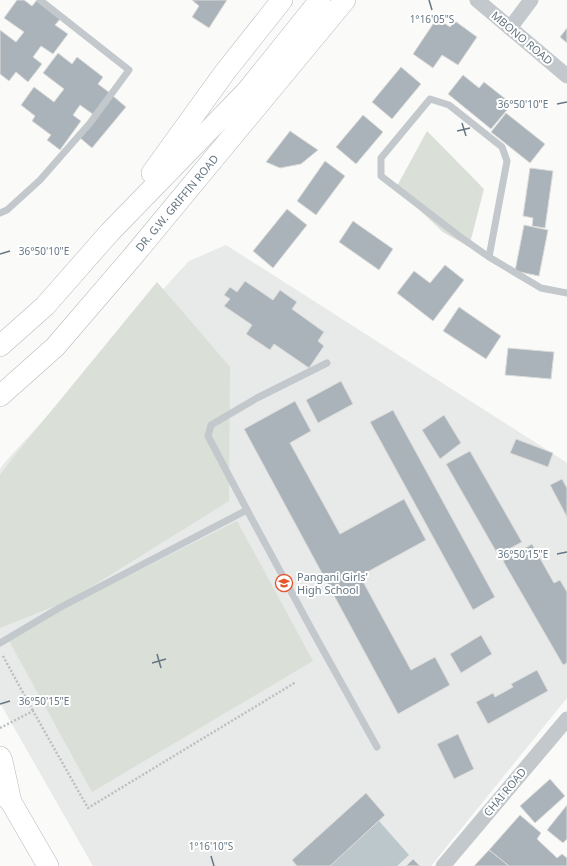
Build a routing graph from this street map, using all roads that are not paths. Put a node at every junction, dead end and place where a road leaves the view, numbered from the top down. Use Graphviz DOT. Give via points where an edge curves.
graph roads {
  1 [pos="40,0"];
  2 [pos="282,0"];
  3 [pos="320,0"];
  4 [pos="345,0"];
  5 [pos="477,0"];
  6 [pos="531,0"];
  7 [pos="510,28"];
  8 [pos="567,76"];
  9 [pos="246,91"];
  10 [pos="0,213"];
  11 [pos="110,232"];
  12 [pos="134,254"];
  13 [pos="489,257"];
  14 [pos="567,293"];
  15 [pos="0,346"];
  16 [pos="326,363"];
  17 [pos="0,396"];
  18 [pos="247,510"];
  19 [pos="0,643"];
  20 [pos="567,719"];
  21 [pos="377,747"];
  22 [pos="0,757"];
  23 [pos="6,796"];
  24 [pos="48,866"];
  25 [pos="443,866"];
  1 -- 10 [label="lane" via="129,70 90,124 40,180 7,210"];
  2 -- 11 [label="main road" via="225,72"];
  3 -- 9 [label="main road"];
  4 -- 12 [label="main road, DR. G.W. GRIFFIN ROAD"];
  5 -- 7 [label="street, MBONO ROAD"];
  6 -- 7 [label="street"];
  7 -- 8 [label="street, MBONO ROAD"];
  9 -- 11 [label="main road"];
  9 -- 12 [label="main road"];
  11 -- 15 [label="main road" via="45,306"];
  12 -- 17 [label="main road, DR. G.W. GRIFFIN ROAD" via="55,348"];
  13 -- 13 [label="lane" via="381,176 381,158 430,100 449,105 502,147 507,161"];
  13 -- 14 [label="lane" via="542,288"];
  16 -- 18 [label="lane" via="211,425 208,436"];
  18 -- 19 [label="lane" via="59,608"];
  18 -- 21 [label="lane"];
  20 -- 25 [label="street, CHAI ROAD"];
  22 -- 23 [label="main road"];
  23 -- 24 [label="main road"];
}
